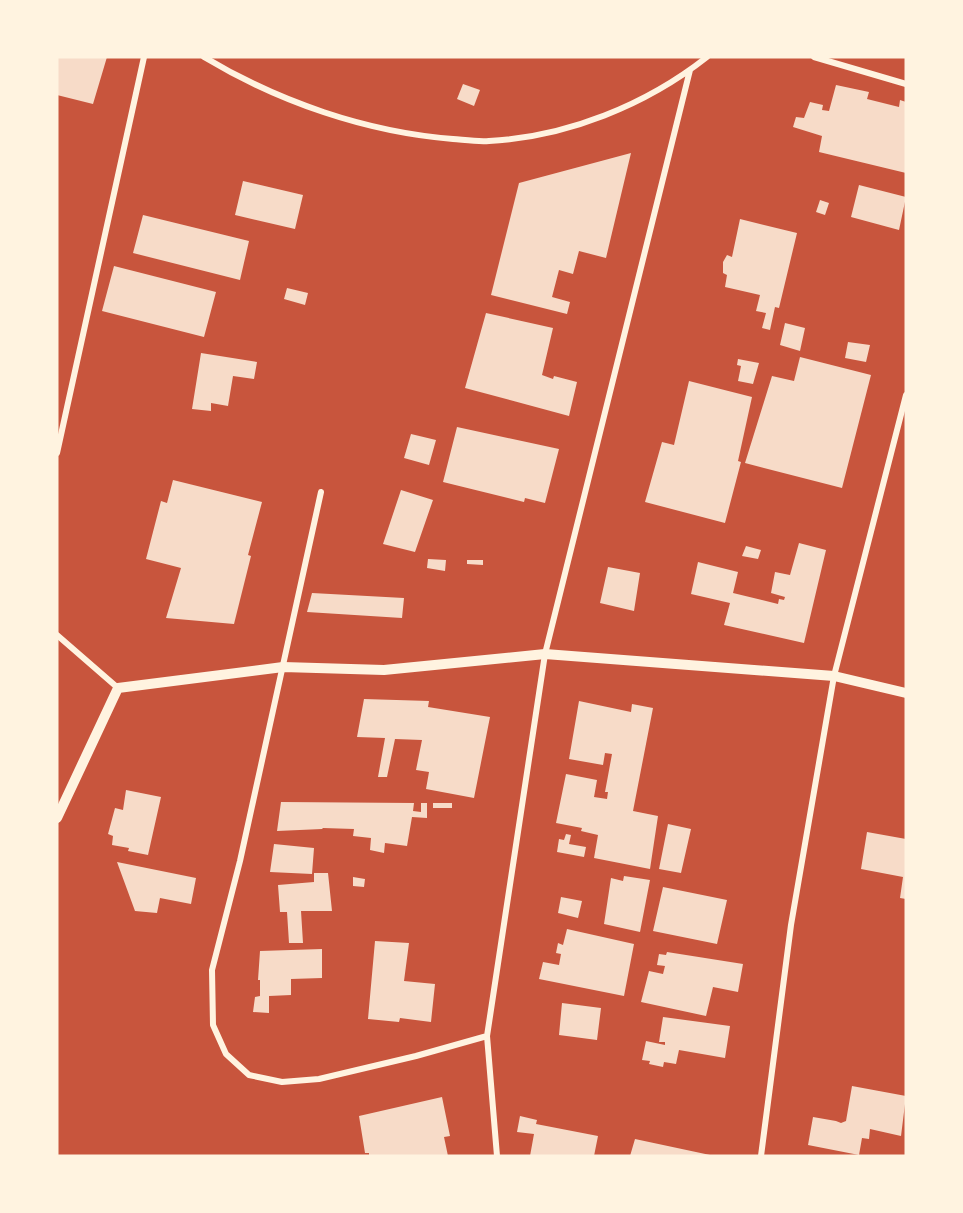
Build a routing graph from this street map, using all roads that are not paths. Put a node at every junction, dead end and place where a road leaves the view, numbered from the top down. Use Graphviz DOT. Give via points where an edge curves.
graph roads {
  1 [pos="144,57"];
  2 [pos="204,57"];
  3 [pos="707,57"];
  4 [pos="814,57"];
  5 [pos="690,70"];
  6 [pos="906,84"];
  7 [pos="906,395"];
  8 [pos="57,453"];
  9 [pos="321,492"];
  10 [pos="57,635"];
  11 [pos="545,654"];
  12 [pos="284,667"];
  13 [pos="834,676"];
  14 [pos="118,688"];
  15 [pos="906,693"];
  16 [pos="57,818"];
  17 [pos="487,1036"];
  18 [pos="497,1156"];
  19 [pos="762,1156"];
  1 -- 8 [label="street"];
  2 -- 5 [label="street" via="306,108 409,135 489,141 555,132 634,104"];
  3 -- 5 [label="street"];
  4 -- 6 [label="street"];
  5 -- 11 [label="street"];
  7 -- 13 [label="street"];
  9 -- 12 [label="street"];
  10 -- 14 [label="street"];
  11 -- 12 [label="street" via="384,670"];
  11 -- 13 [label="street"];
  11 -- 17 [label="street"];
  12 -- 14 [label="street"];
  12 -- 17 [label="street" via="212,970 213,1025 226,1054 249,1075 282,1082 319,1079"];
  13 -- 15 [label="street"];
  13 -- 19 [label="street" via="791,925"];
  14 -- 16 [label="street"];
  17 -- 18 [label="street"];
}
